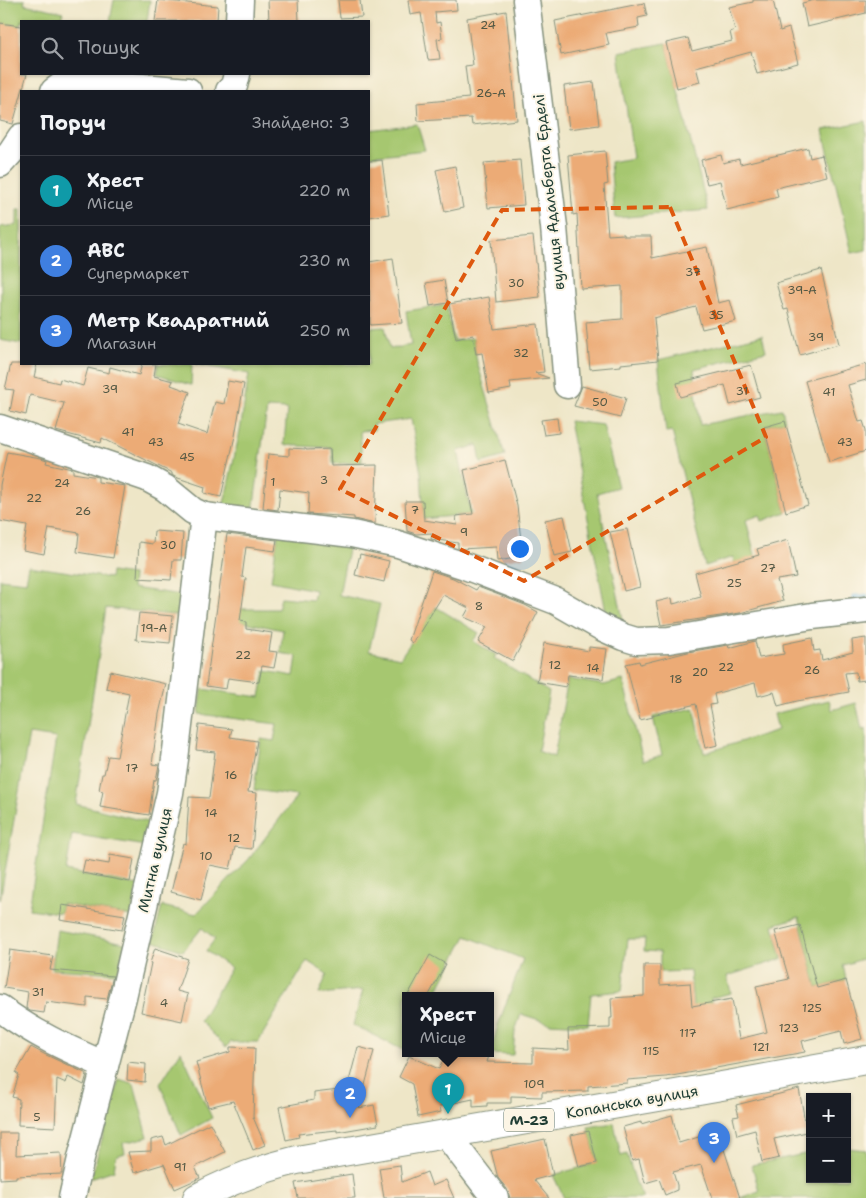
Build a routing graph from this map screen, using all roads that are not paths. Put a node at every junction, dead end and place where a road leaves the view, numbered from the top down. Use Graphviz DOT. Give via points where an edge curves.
graph roads {
  1 [pos="240,0"];
  2 [pos="526,0"];
  3 [pos="239,20"];
  4 [pos="237,75"];
  5 [pos="55,90"];
  6 [pos="177,90"];
  7 [pos="230,90"];
  8 [pos="20,138"];
  9 [pos="0,164"];
  10 [pos="567,385"];
  11 [pos="0,428"];
  12 [pos="204,516"];
  13 [pos="866,610"];
  14 [pos="0,1008"];
  15 [pos="866,1060"];
  16 [pos="105,1066"];
  17 [pos="446,1134"];
  18 [pos="72,1198"];
  19 [pos="197,1198"];
  20 [pos="495,1198"];
  1 -- 3 [label="street"];
  2 -- 10 [label="street, вулиця Адальберта Ерделі" via="554,227"];
  4 -- 7 [label="street"];
  5 -- 6 [label="street" via="75,81"];
  8 -- 9 [label="street"];
  11 -- 12 [label="street" via="147,478"];
  12 -- 13 [label="street" via="352,534 398,544 556,601 603,628 636,641 669,640"];
  12 -- 16 [label="street, Митна вулиця" via="170,793"];
  14 -- 16 [label="street" via="48,1040"];
  15 -- 17 [label="highway, Копанська вулиця / М-23"];
  16 -- 18 [label="street, Митна вулиця"];
  17 -- 19 [label="highway, Копанська вулиця / М-23" via="258,1170"];
  17 -- 20 [label="street"];
}
